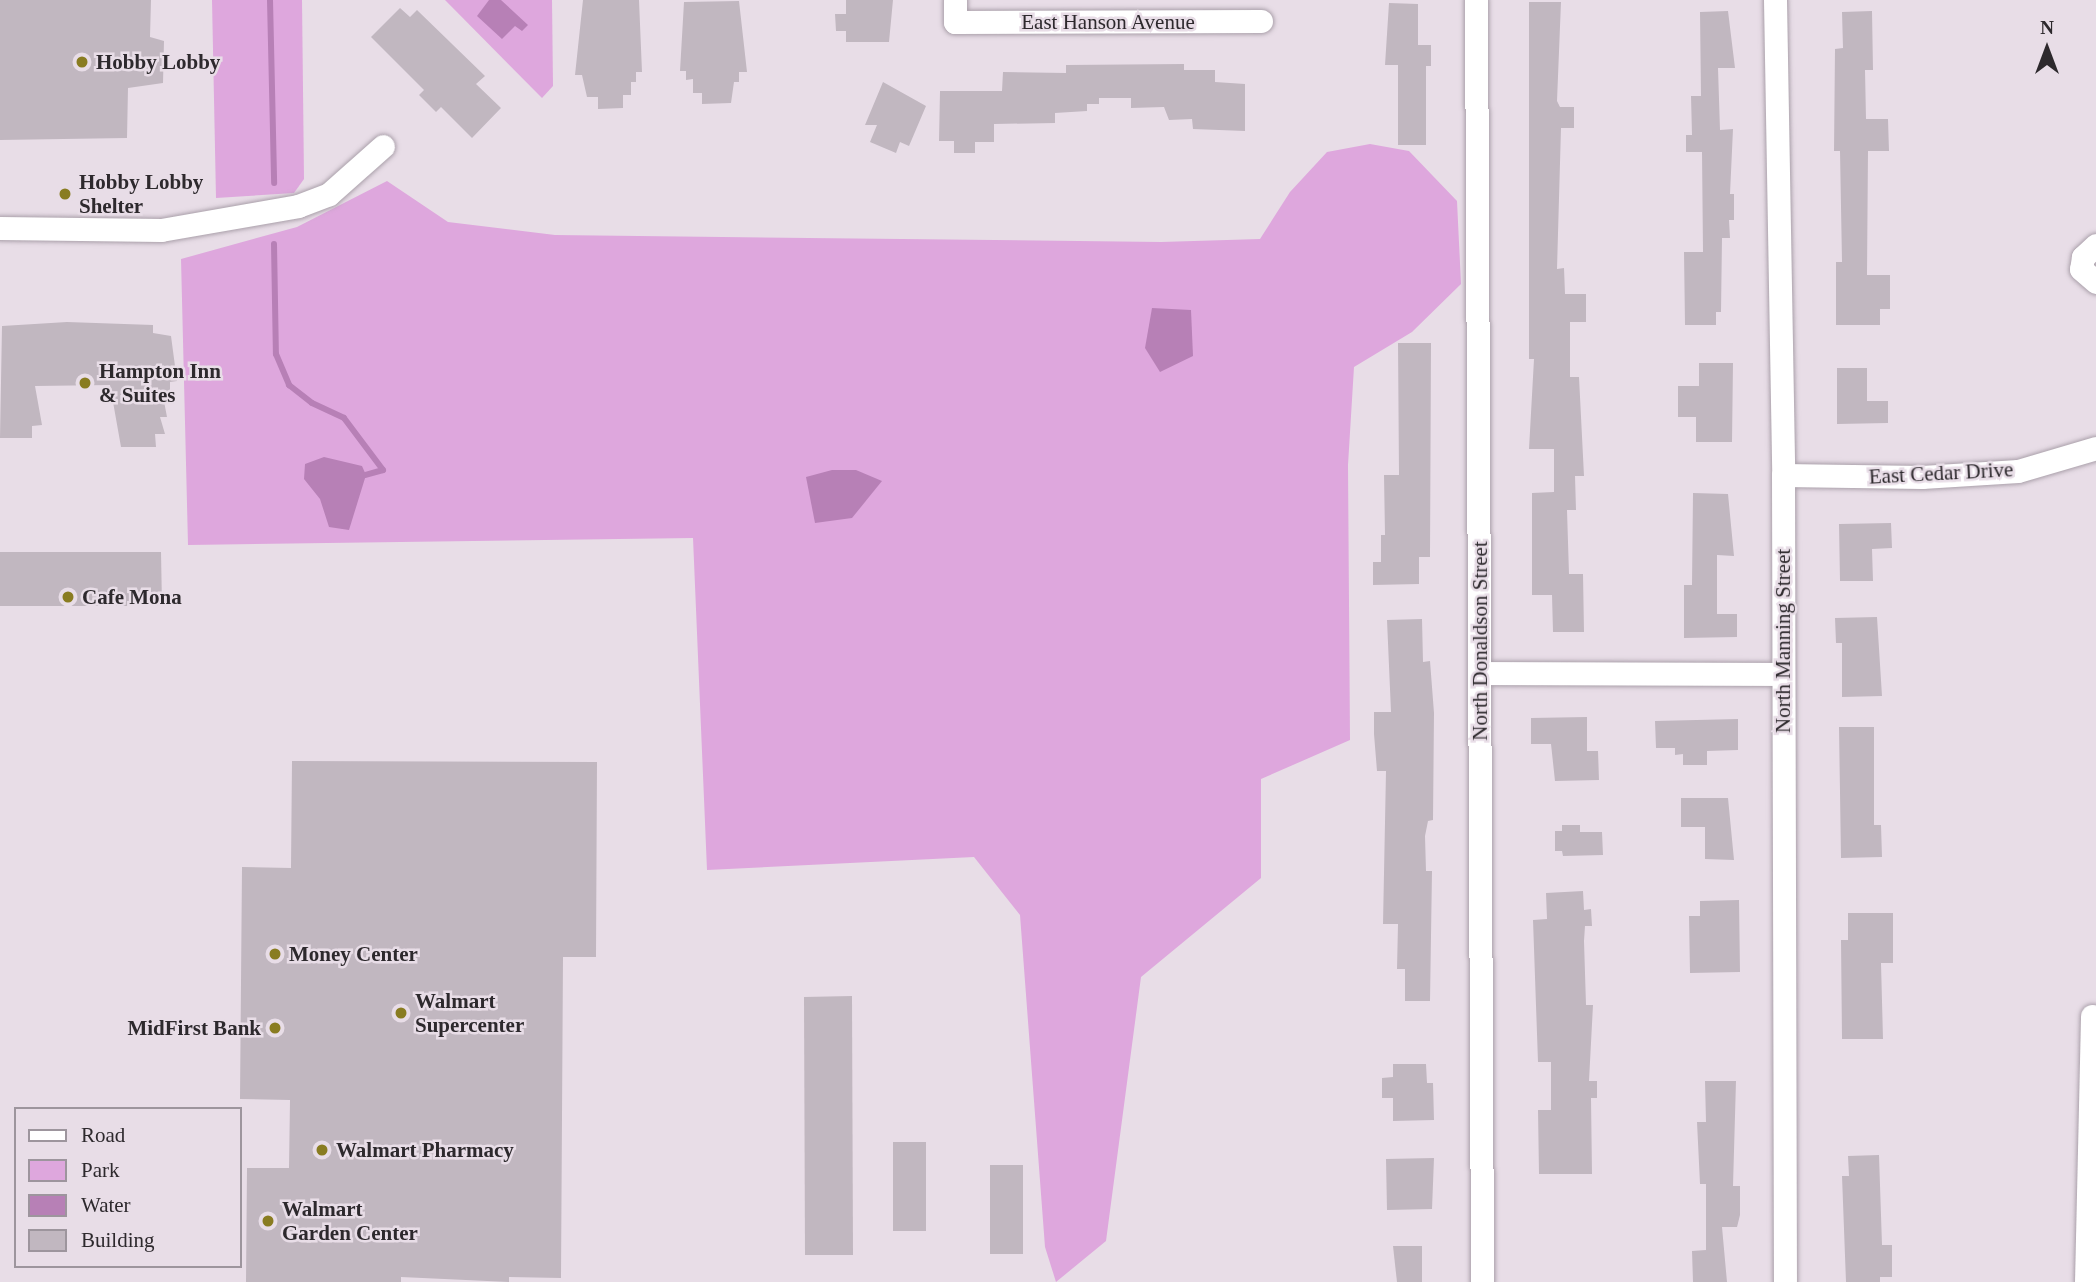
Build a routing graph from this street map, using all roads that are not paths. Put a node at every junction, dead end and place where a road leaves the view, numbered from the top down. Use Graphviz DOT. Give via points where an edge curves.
graph roads {
  1 [pos="1476,0"];
  2 [pos="1775,0"];
  3 [pos="955,11"];
  4 [pos="1261,21"];
  5 [pos="383,146"];
  6 [pos="0,228"];
  7 [pos="2096,246"];
  8 [pos="2096,282"];
  9 [pos="2096,448"];
  10 [pos="1783,475"];
  11 [pos="1480,673"];
  12 [pos="1783,674"];
  13 [pos="2092,1016"];
  14 [pos="1482,1282"];
  15 [pos="1785,1282"];
  16 [pos="2086,1282"];
  1 -- 11 [label="street, North Donaldson Street"];
  2 -- 10 [label="street, North Manning Street"];
  3 -- 4 [label="street, East Hanson Avenue"];
  5 -- 6 [label="street" via="328,194 298,206 161,230"];
  7 -- 8 [label="street" via="2083,257 2081,269"];
  9 -- 10 [label="street, East Cedar Drive" via="2018,471 1922,477"];
  10 -- 12 [label="street, North Manning Street"];
  11 -- 12 [label="street"];
  11 -- 14 [label="street, North Donaldson Street"];
  12 -- 15 [label="street, North Manning Street"];
  13 -- 16 [label="street"];
}
